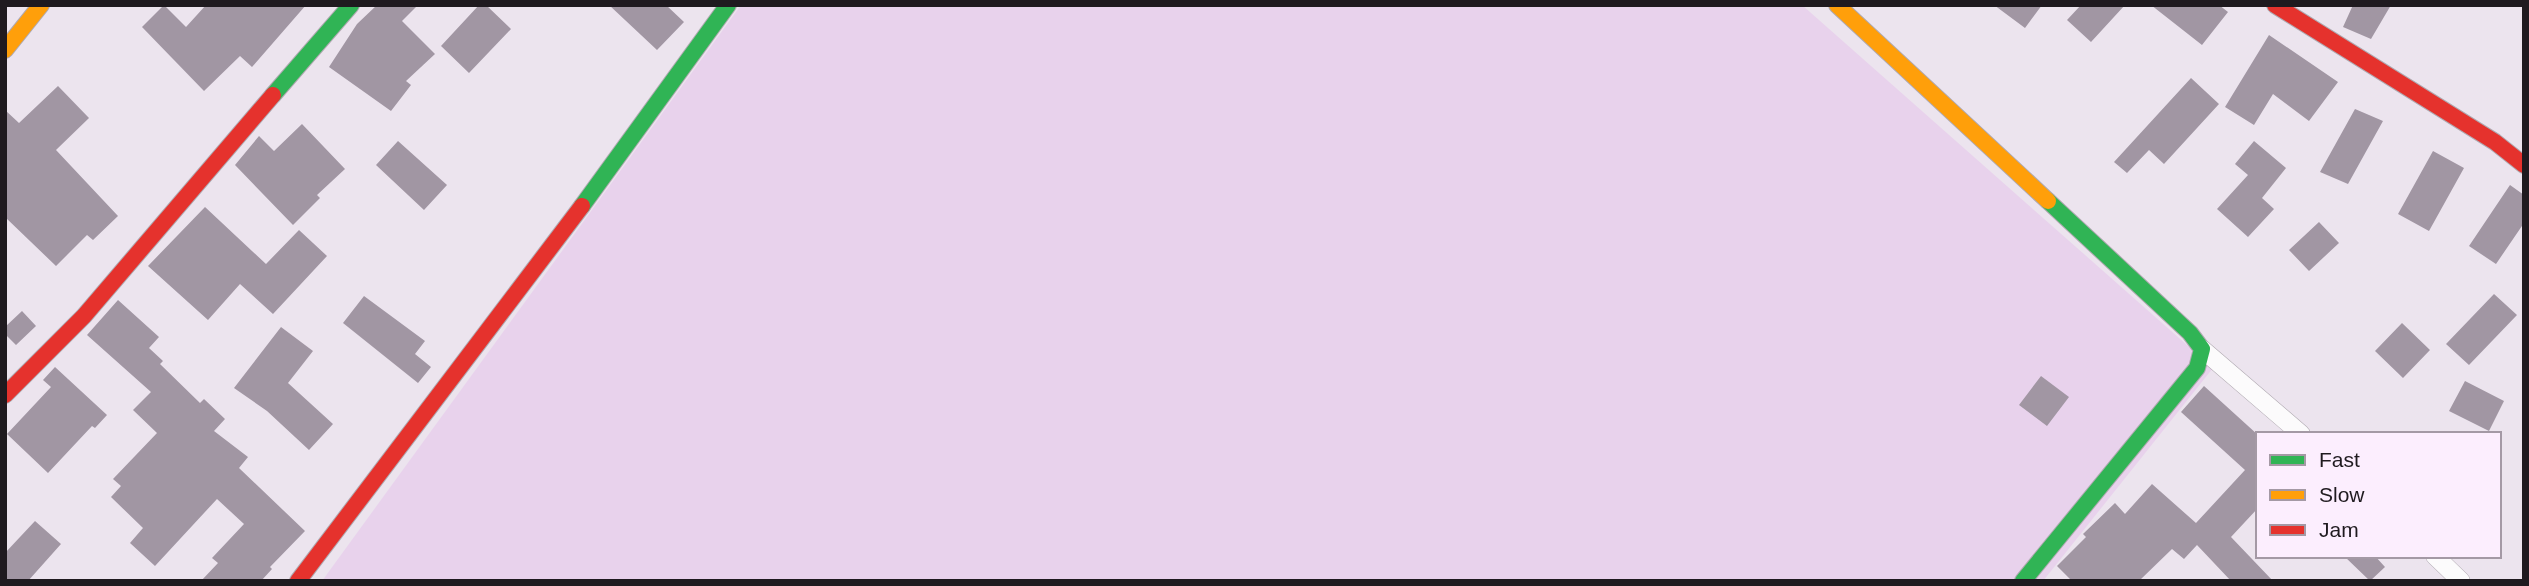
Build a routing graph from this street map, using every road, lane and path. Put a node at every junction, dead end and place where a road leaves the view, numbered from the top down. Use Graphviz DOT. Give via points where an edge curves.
graph roads {
  1 [pos="41,5"];
  2 [pos="351,5"];
  3 [pos="728,5"];
  4 [pos="1837,5"];
  5 [pos="2275,5"];
  6 [pos="5,50"];
  7 [pos="2524,165"];
  8 [pos="2202,349"];
  9 [pos="5,395"];
  10 [pos="2299,432"];
  11 [pos="2437,558"];
  12 [pos="2459,580"];
  13 [pos="298,581"];
  14 [pos="2023,581"];
  1 -- 6 [label="street"];
  2 -- 9 [label="street" via="93,306"];
  3 -- 13 [label="street" via="631,141"];
  4 -- 8 [label="street"];
  5 -- 7 [label="street" via="2495,142"];
  8 -- 10 [label="street"];
  8 -- 14 [label="street" via="2197,368"];
  11 -- 12 [label="street"];
}
